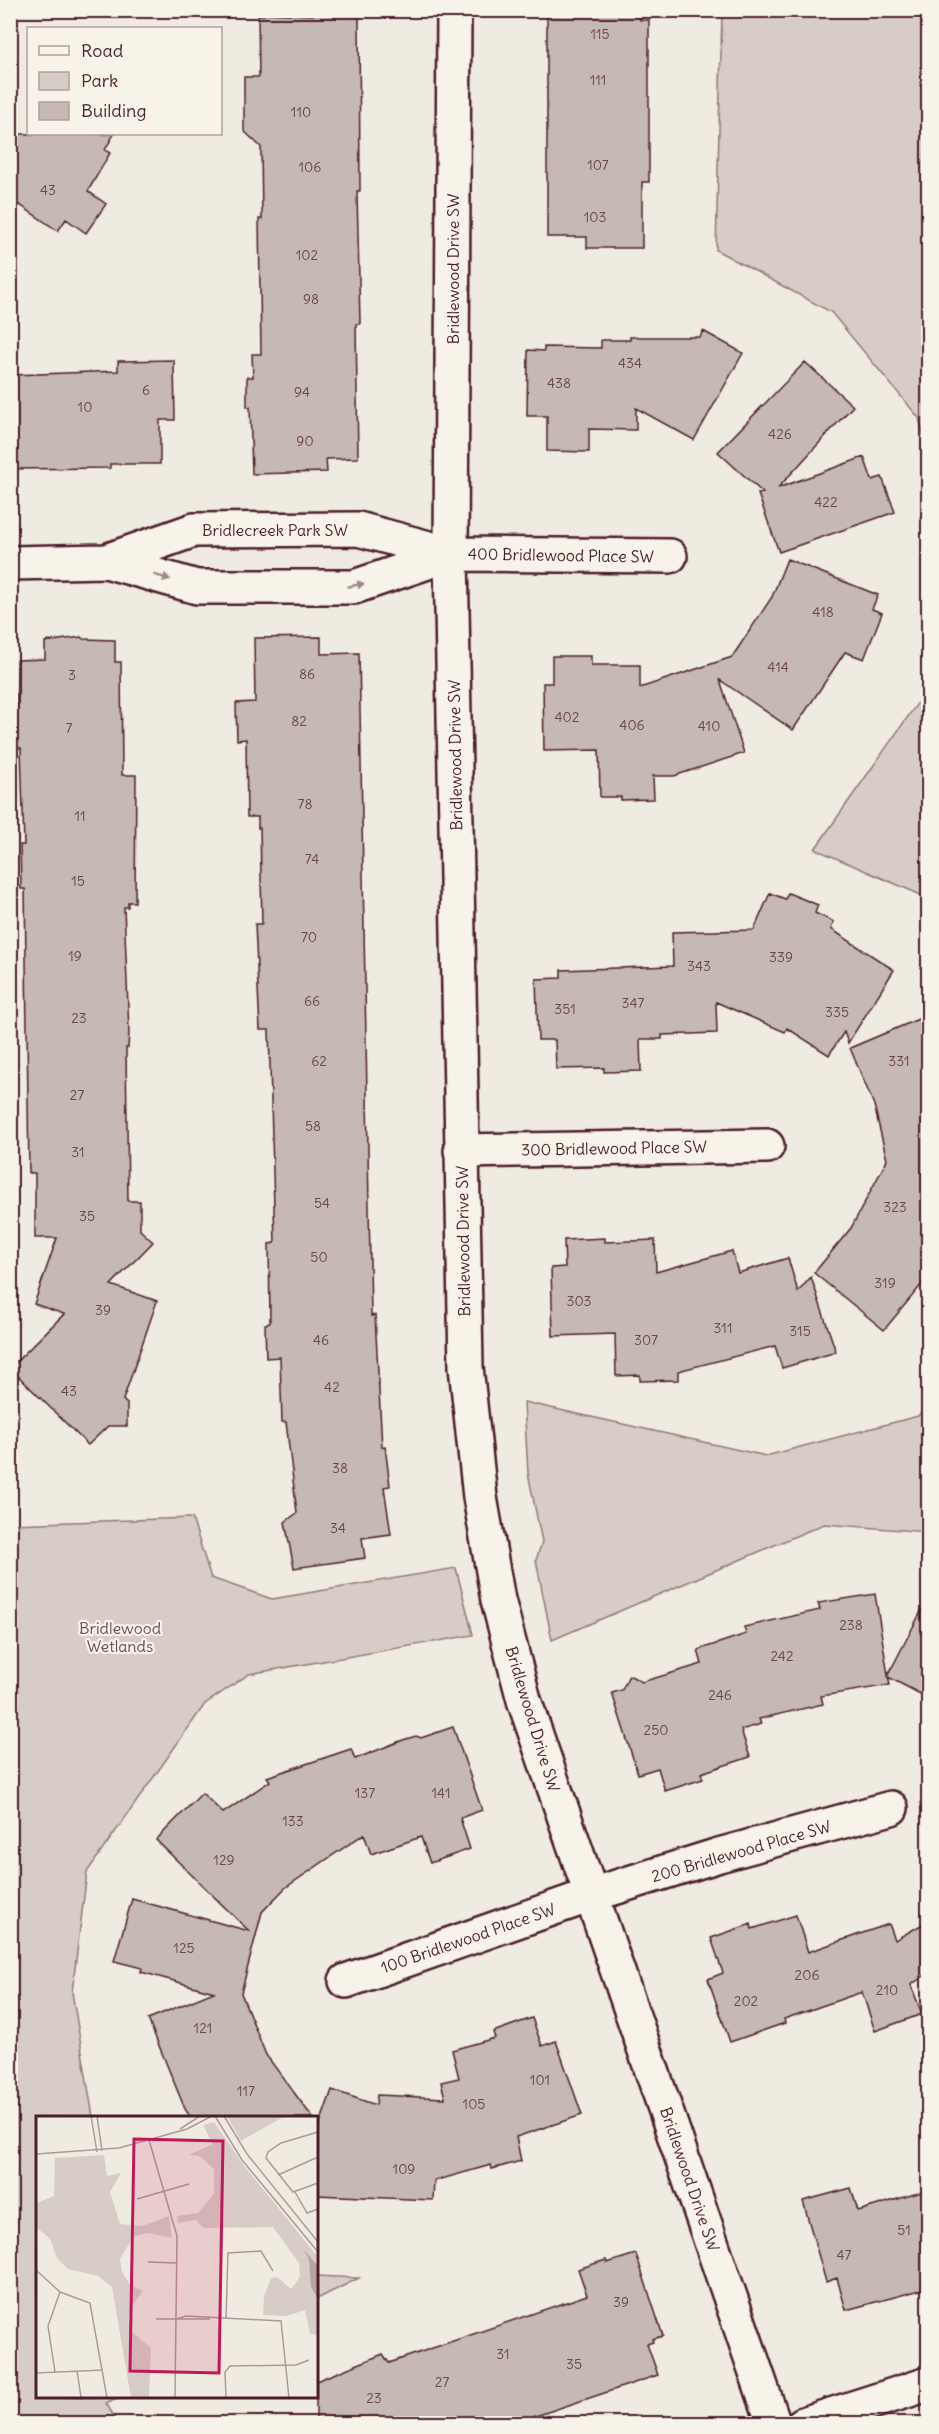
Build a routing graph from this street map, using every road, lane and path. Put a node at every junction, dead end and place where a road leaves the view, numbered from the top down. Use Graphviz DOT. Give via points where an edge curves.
graph roads {
  1 [pos="454,10"];
  2 [pos="451,554"];
  3 [pos="670,556"];
  4 [pos="106,561"];
  5 [pos="10,563"];
  6 [pos="767,1146"];
  7 [pos="461,1151"];
  8 [pos="891,1808"];
  9 [pos="591,1895"];
  10 [pos="345,1981"];
  11 [pos="928,2385"];
  12 [pos="774,2424"];
  13 [pos="803,2424"];
  1 -- 2 [label="street, Bridlewood Drive SW"];
  2 -- 3 [label="street, 400 Bridlewood Place SW"];
  2 -- 4 [label="street, Bridlecreek Park SW" via="358,529 194,530"];
  4 -- 2 [label="street, Bridlecreek Park SW, one-way" via="197,587 354,587"];
  2 -- 7 [label="street, Bridlewood Drive SW"];
  4 -- 5 [label="street, Bridlecreek Park SW"];
  6 -- 7 [label="street, 300 Bridlewood Place SW"];
  7 -- 9 [label="street, Bridlewood Drive SW" via="471,1428 498,1600 524,1700"];
  8 -- 9 [label="street, 200 Bridlewood Place SW"];
  9 -- 10 [label="street, 100 Bridlewood Place SW"];
  9 -- 12 [label="street, Bridlewood Drive SW"];
  11 -- 13 [label="street"];
}
